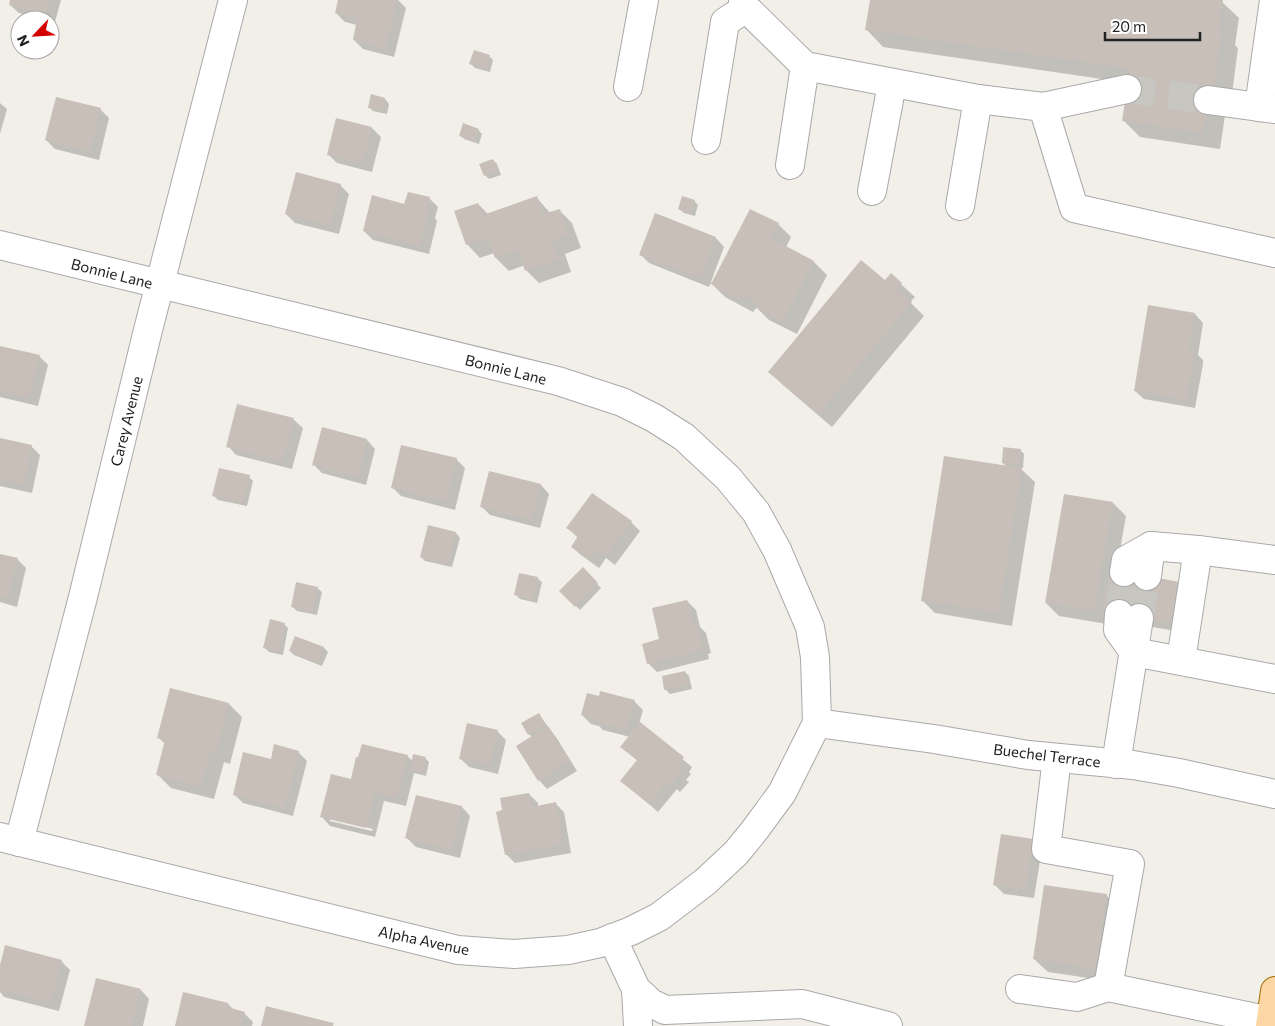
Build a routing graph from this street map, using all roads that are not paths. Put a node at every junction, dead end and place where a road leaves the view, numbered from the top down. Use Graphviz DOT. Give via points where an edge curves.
graph roads {
  1 [pos="233,0"];
  2 [pos="644,0"];
  3 [pos="1274,0"];
  4 [pos="744,4"];
  5 [pos="805,66"];
  6 [pos="892,84"];
  7 [pos="628,87"];
  8 [pos="1127,89"];
  9 [pos="978,99"];
  10 [pos="1208,100"];
  11 [pos="1043,107"];
  12 [pos="1267,108"];
  13 [pos="706,140"];
  14 [pos="790,165"];
  15 [pos="872,191"];
  16 [pos="960,206"];
  17 [pos="0,245"];
  18 [pos="1275,253"];
  19 [pos="161,285"];
  20 [pos="1198,550"];
  21 [pos="1275,560"];
  22 [pos="1135,574"];
  23 [pos="1129,616"];
  24 [pos="1134,652"];
  25 [pos="1181,660"];
  26 [pos="1275,679"];
  27 [pos="817,723"];
  28 [pos="1057,758"];
  29 [pos="1116,764"];
  30 [pos="1275,794"];
  31 [pos="9,840"];
  32 [pos="612,938"];
  33 [pos="1108,987"];
  34 [pos="636,989"];
  35 [pos="1020,989"];
  36 [pos="1275,991"];
  37 [pos="1270,1023"];
  38 [pos="638,1026"];
  39 [pos="888,1026"];
  1 -- 19 [label="street, Carey Avenue"];
  2 -- 7 [label="street"];
  3 -- 12 [label="street"];
  4 -- 5 [label="street"];
  4 -- 13 [label="street" via="725,22"];
  5 -- 6 [label="street"];
  5 -- 14 [label="street"];
  6 -- 9 [label="street"];
  6 -- 15 [label="street"];
  8 -- 11 [label="street"];
  9 -- 11 [label="street"];
  9 -- 16 [label="street"];
  10 -- 12 [label="street"];
  11 -- 18 [label="street" via="1074,208"];
  17 -- 19 [label="street, Bonnie Lane"];
  19 -- 27 [label="street, Bonnie Lane" via="558,381 622,402 684,437 728,478 756,512 777,550 810,627"];
  19 -- 31 [label="street, Carey Avenue" via="83,597"];
  20 -- 21 [label="street"];
  20 -- 22 [label="street" via="1151,546"];
  20 -- 25 [label="street"];
  23 -- 24 [label="street"];
  24 -- 25 [label="street"];
  24 -- 29 [label="street"];
  25 -- 26 [label="street"];
  27 -- 28 [label="street, Buechel Terrace"];
  27 -- 32 [label="street, Alpha Avenue" via="782,793 736,853 705,882 659,916"];
  28 -- 29 [label="street, Buechel Terrace"];
  28 -- 33 [label="street" via="1046,849 1130,864"];
  29 -- 30 [label="street, Buechel Terrace" via="1179,773"];
  31 -- 32 [label="street, Alpha Avenue" via="458,950 514,954 568,950"];
  32 -- 34 [label="street"];
  33 -- 35 [label="street" via="1077,997"];
  33 -- 37 [label="street"];
  34 -- 38 [label="street"];
  34 -- 39 [label="street" via="650,1003 665,1010 802,1004"];
  36 -- 37 [label="main road"];
}
